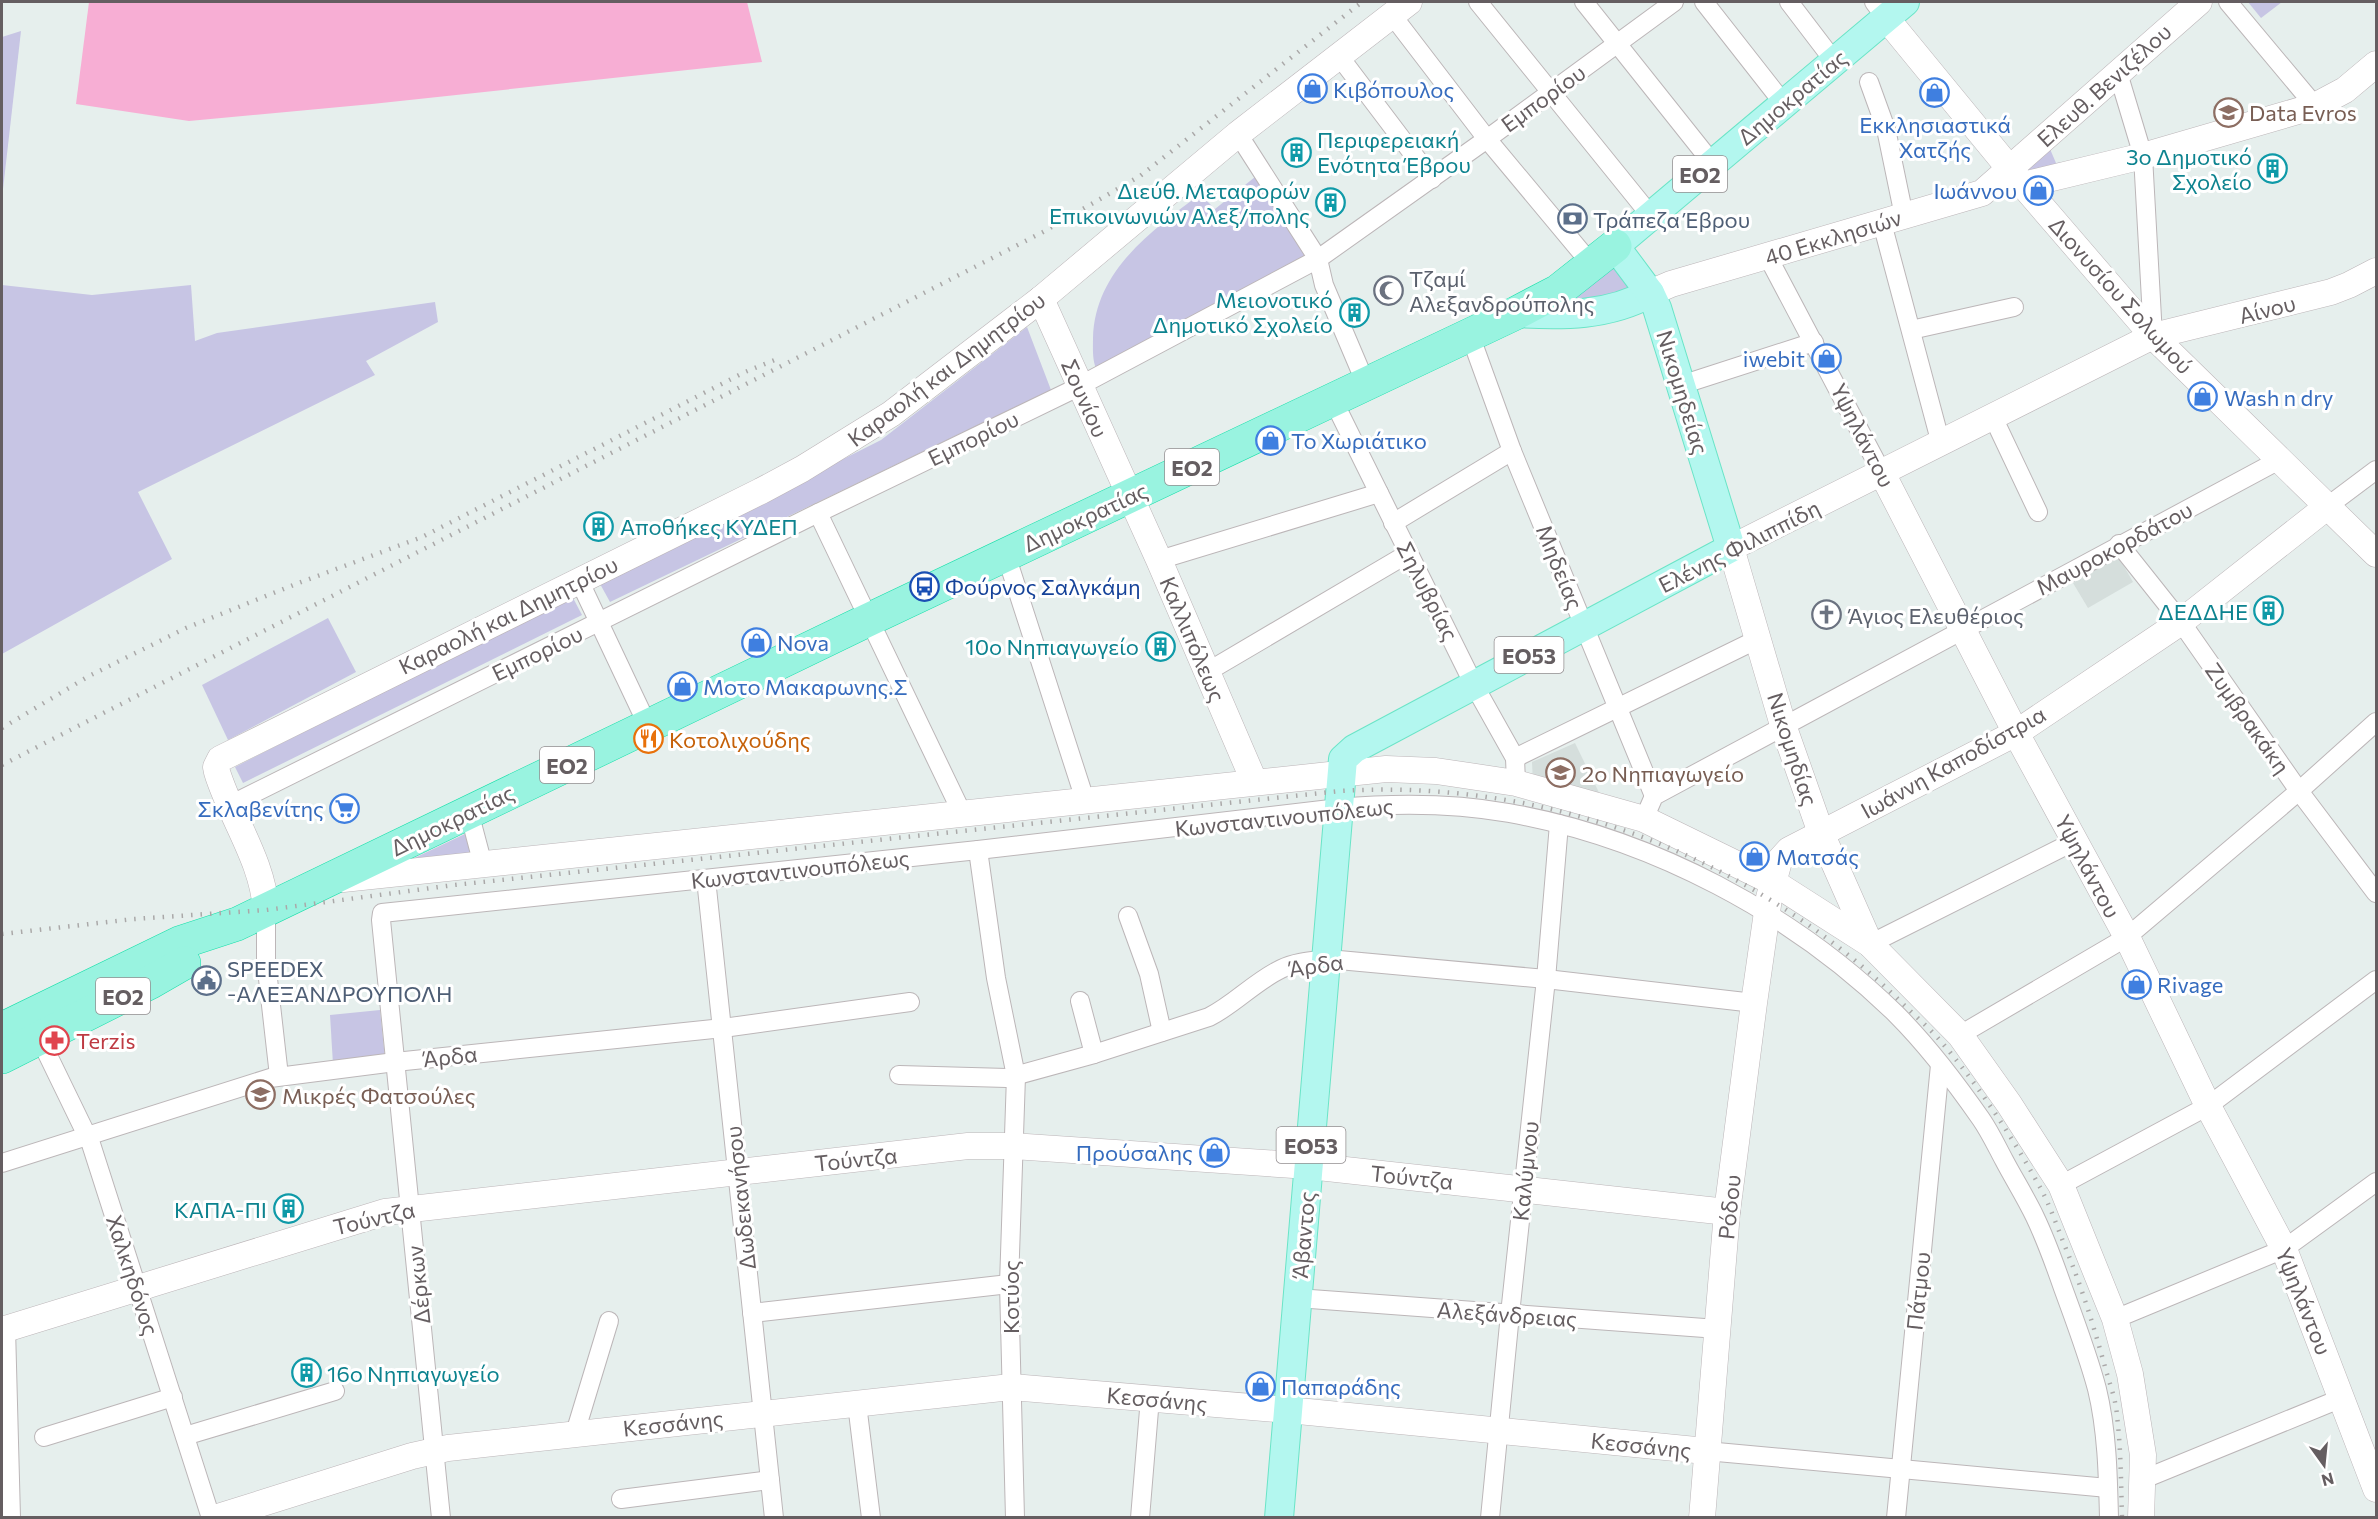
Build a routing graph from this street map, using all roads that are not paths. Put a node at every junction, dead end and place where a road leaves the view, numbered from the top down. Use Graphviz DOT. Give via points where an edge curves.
graph roads {
  1 [pos="1478,2"];
  2 [pos="1584,2"];
  3 [pos="1674,2"];
  4 [pos="1704,2"];
  5 [pos="1789,2"];
  6 [pos="2199,2"];
  7 [pos="2228,2"];
  8 [pos="1888,7"];
  9 [pos="1401,8"];
  10 [pos="1617,44"];
  11 [pos="1339,56"];
  12 [pos="1834,61"];
  13 [pos="2376,64"];
  14 [pos="2118,73"];
  15 [pos="1869,82"];
  16 [pos="1551,92"];
  17 [pos="1784,104"];
  18 [pos="2315,106"];
  19 [pos="1238,134"];
  20 [pos="1487,139"];
  21 [pos="2144,156"];
  22 [pos="1713,164"];
  23 [pos="2016,177"];
  24 [pos="1432,179"];
  25 [pos="1651,216"];
  26 [pos="1893,220"];
  27 [pos="1604,255"];
  28 [pos="1768,257"];
  29 [pos="1318,259"];
  30 [pos="2376,271"];
  31 [pos="1650,293"];
  32 [pos="1041,299"];
  33 [pos="2014,307"];
  34 [pos="1516,313"];
  35 [pos="1911,330"];
  36 [pos="1470,335"];
  37 [pos="2153,336"];
  38 [pos="1814,342"];
  39 [pos="1366,384"];
  40 [pos="1681,385"];
  41 [pos="1079,386"];
  42 [pos="1333,400"];
  43 [pos="1993,417"];
  44 [pos="1941,444"];
  45 [pos="1512,451"];
  46 [pos="2281,459"];
  47 [pos="2376,470"];
  48 [pos="1882,473"];
  49 [pos="1379,493"];
  50 [pos="1130,496"];
  51 [pos="2328,506"];
  52 [pos="2038,512"];
  53 [pos="818,513"];
  54 [pos="1393,523"];
  55 [pos="2119,544"];
  56 [pos="1731,549"];
  57 [pos="1409,553"];
  58 [pos="2376,554"];
  59 [pos="1006,555"];
  60 [pos="1159,560"];
  61 [pos="579,580"];
  62 [pos="868,620"];
  63 [pos="599,622"];
  64 [pos="2181,622"];
  65 [pos="1584,626"];
  66 [pos="1963,629"];
  67 [pos="1758,639"];
  68 [pos="1207,672"];
  69 [pos="1474,685"];
  70 [pos="1618,708"];
  71 [pos="2376,722"];
  72 [pos="1782,725"];
  73 [pos="648,726"];
  74 [pos="2016,733"];
  75 [pos="1516,771"];
  76 [pos="1341,773"];
  77 [pos="1254,782"];
  78 [pos="2299,791"];
  79 [pos="1654,796"];
  80 [pos="1085,800"];
  81 [pos="230,805"];
  82 [pos="1339,808"];
  83 [pos="469,812"];
  84 [pos="962,813"];
  85 [pos="1644,819"];
  86 [pos="1558,824"];
  87 [pos="1821,833"];
  88 [pos="2075,841"];
  89 [pos="978,850"];
  90 [pos="483,865"];
  91 [pos="706,879"];
  92 [pos="328,880"];
  93 [pos="2376,893"];
  94 [pos="1769,898"];
  95 [pos="385,911"];
  96 [pos="1128,916"];
  97 [pos="252,917"];
  98 [pos="2127,937"];
  99 [pos="1870,944"];
  100 [pos="1328,959"];
  101 [pos="1546,979"];
  102 [pos="2376,980"];
  103 [pos="1080,1001"];
  104 [pos="910,1002"];
  105 [pos="1754,1003"];
  106 [pos="723,1028"];
  107 [pos="2,1029"];
  108 [pos="1162,1032"];
  109 [pos="1960,1035"];
  110 [pos="40,1039"];
  111 [pos="1094,1054"];
  112 [pos="2,1057"];
  113 [pos="395,1062"];
  114 [pos="1940,1065"];
  115 [pos="899,1075"];
  116 [pos="279,1076"];
  117 [pos="1016,1076"];
  118 [pos="2208,1106"];
  119 [pos="87,1135"];
  120 [pos="1013,1146"];
  121 [pos="2,1163"];
  122 [pos="1309,1166"];
  123 [pos="738,1172"];
  124 [pos="2376,1182"];
  125 [pos="2061,1185"];
  126 [pos="1523,1188"];
  127 [pos="410,1208"];
  128 [pos="1727,1212"];
  129 [pos="2284,1249"];
  130 [pos="1009,1284"];
  131 [pos="137,1287"];
  132 [pos="1297,1298"];
  133 [pos="752,1313"];
  134 [pos="1510,1314"];
  135 [pos="2115,1319"];
  136 [pos="609,1321"];
  137 [pos="4,1329"];
  138 [pos="1718,1329"];
  139 [pos="1011,1387"];
  140 [pos="335,1390"];
  141 [pos="173,1397"];
  142 [pos="1150,1398"];
  143 [pos="2342,1398"];
  144 [pos="857,1404"];
  145 [pos="1288,1410"];
  146 [pos="762,1414"];
  147 [pos="1500,1431"];
  148 [pos="575,1433"];
  149 [pos="185,1436"];
  150 [pos="44,1437"];
  151 [pos="435,1450"];
  152 [pos="1706,1451"];
  153 [pos="1900,1469"];
  154 [pos="2144,1479"];
  155 [pos="770,1480"];
  156 [pos="2108,1488"];
  157 [pos="2376,1489"];
  158 [pos="621,1499"];
  159 [pos="11,1518"];
  160 [pos="213,1518"];
  161 [pos="441,1518"];
  162 [pos="774,1518"];
  163 [pos="871,1518"];
  164 [pos="1015,1518"];
  165 [pos="1140,1518"];
  166 [pos="1279,1518"];
  167 [pos="1490,1518"];
  168 [pos="1702,1518"];
  169 [pos="1896,1518"];
  170 [pos="2109,1518"];
  171 [pos="2141,1518"];
  1 -- 16 [label="street"];
  2 -- 10 [label="street"];
  3 -- 10 [label="street, Εμπορίου"];
  4 -- 17 [label="street"];
  5 -- 12 [label="street"];
  6 -- 14 [label="street, Ελευθ. Βενιζέλου"];
  7 -- 18 [label="street"];
  8 -- 12 [label="main road, Δημοκρατίας / ΕΟ2"];
  8 -- 23 [label="street, Διονυσίου Σολωμού"];
  9 -- 11 [label="street, Καραολή και Δημητρίου"];
  9 -- 20 [label="street"];
  10 -- 16 [label="street, Εμπορίου"];
  10 -- 22 [label="street"];
  11 -- 19 [label="street, Καραολή και Δημητρίου"];
  11 -- 24 [label="street"];
  12 -- 17 [label="main road, Δημοκρατίας / ΕΟ2"];
  13 -- 18 [label="street, 40 Εκκλησιών" via="2345,90"];
  14 -- 21 [label="street"];
  14 -- 23 [label="street, Ελευθ. Βενιζέλου"];
  15 -- 26 [label="street" via="1886,129"];
  16 -- 20 [label="street, Εμπορίου"];
  16 -- 25 [label="street"];
  17 -- 22 [label="main road, Δημοκρατίας / ΕΟ2"];
  18 -- 21 [label="street, 40 Εκκλησιών"];
  19 -- 29 [label="street"];
  19 -- 32 [label="street, Καραολή και Δημητρίου"];
  20 -- 24 [label="street, Εμπορίου"];
  20 -- 27 [label="street"];
  21 -- 23 [label="street, 40 Εκκλησιών"];
  21 -- 37 [label="street"];
  22 -- 25 [label="main road, Δημοκρατίας / ΕΟ2"];
  23 -- 26 [label="street, 40 Εκκλησιών" via="1977,195"];
  23 -- 37 [label="street, Διονυσίου Σολωμού"];
  24 -- 29 [label="street, Εμπορίου"];
  25 -- 27 [label="main road, Δημοκρατίας / ΕΟ2"];
  26 -- 28 [label="street, 40 Εκκλησιών"];
  26 -- 35 [label="street"];
  27 -- 31 [label="main road, Νικομηδείας"];
  27 -- 34 [label="highway, Δημοκρατίας / ΕΟ2" via="1558,291"];
  28 -- 31 [label="street, 40 Εκκλησιών"];
  28 -- 38 [label="street, Υψηλάντου"];
  29 -- 39 [label="street" via="1324,285"];
  29 -- 41 [label="street, Εμπορίου"];
  30 -- 37 [label="street, Αίνου" via="2331,292"];
  31 -- 34 [label="main road" via="1618,306 1573,315"];
  31 -- 40 [label="main road, Νικομηδείας"];
  32 -- 41 [label="street, Σουνίου"];
  32 -- 61 [label="street, Καραολή και Δημητρίου" via="843,446"];
  33 -- 35 [label="street"];
  34 -- 36 [label="highway, Δημοκρατίας / ΕΟ2"];
  35 -- 44 [label="street"];
  36 -- 39 [label="highway, Δημοκρατίας / ΕΟ2"];
  36 -- 45 [label="street, Μηδείας"];
  37 -- 43 [label="street, Ελένης Φιλιππίδη"];
  37 -- 46 [label="street, Διονυσίου Σολωμού"];
  38 -- 40 [label="street"];
  38 -- 48 [label="street, Υψηλάντου"];
  39 -- 42 [label="highway, Δημοκρατίας / ΕΟ2"];
  40 -- 56 [label="main road, Νικομηδείας"];
  41 -- 50 [label="street, Σουνίου"];
  41 -- 53 [label="street, Εμπορίου"];
  42 -- 49 [label="street, Σηλυβρίας"];
  42 -- 50 [label="highway, Δημοκρατίας / ΕΟ2"];
  43 -- 44 [label="street, Ελένης Φιλιππίδη"];
  43 -- 52 [label="street"];
  44 -- 48 [label="street, Ελένης Φιλιππίδη"];
  45 -- 54 [label="street"];
  45 -- 65 [label="street, Μηδείας"];
  46 -- 51 [label="street, Διονυσίου Σολωμού"];
  46 -- 55 [label="street, Μαυροκορδάτου"];
  47 -- 51 [label="street"];
  48 -- 56 [label="street, Ελένης Φιλιππίδη"];
  48 -- 66 [label="street, Υψηλάντου"];
  49 -- 54 [label="street, Σηλυβρίας"];
  49 -- 60 [label="street"];
  50 -- 59 [label="highway, Δημοκρατίας / ΕΟ2"];
  50 -- 60 [label="street, Καλλιπόλεως"];
  51 -- 58 [label="street, Διονυσίου Σολωμού"];
  51 -- 64 [label="street, Ιωάννη Καποδίστρια"];
  53 -- 62 [label="street"];
  53 -- 63 [label="street, Εμπορίου"];
  54 -- 57 [label="street, Σηλυβρίας"];
  55 -- 64 [label="street, Ζυμβρακάκη"];
  55 -- 66 [label="street, Μαυροκορδάτου"];
  56 -- 65 [label="main road, Ελένης Φιλιππίδη / ΕΟ53"];
  56 -- 67 [label="street, Νικομηδίας"];
  57 -- 68 [label="street"];
  57 -- 69 [label="street, Σηλυβρίας"];
  59 -- 62 [label="highway, Δημοκρατίας / ΕΟ2"];
  59 -- 80 [label="street"];
  60 -- 68 [label="street, Καλλιπόλεως"];
  61 -- 63 [label="street"];
  61 -- 81 [label="street, Καραολή και Δημητρίου" via="226,755 217,763 217,772"];
  62 -- 73 [label="highway, Δημοκρατίας / ΕΟ2"];
  62 -- 84 [label="street"];
  63 -- 73 [label="street"];
  63 -- 81 [label="street, Εμπορίου"];
  64 -- 74 [label="street, Ιωάννη Καποδίστρια"];
  64 -- 78 [label="street, Ζυμβρακάκη"];
  65 -- 69 [label="main road, Ελένης Φιλιππίδη / ΕΟ53"];
  65 -- 70 [label="street, Μηδείας"];
  66 -- 72 [label="street, Μαυροκορδάτου"];
  66 -- 74 [label="street, Υψηλάντου"];
  67 -- 70 [label="street"];
  67 -- 72 [label="street, Νικομηδίας"];
  68 -- 77 [label="street, Καλλιπόλεως"];
  69 -- 75 [label="street, Σηλυβρίας"];
  69 -- 76 [label="main road, Ελένης Φιλιππίδη / ΕΟ53" via="1354,749 1343,759"];
  70 -- 75 [label="street"];
  70 -- 79 [label="street, Μηδείας"];
  71 -- 78 [label="street"];
  72 -- 79 [label="street, Μαυροκορδάτου"];
  72 -- 87 [label="street, Νικομηδίας"];
  73 -- 83 [label="highway, Δημοκρατίας / ΕΟ2"];
  74 -- 87 [label="street, Ιωάννη Καποδίστρια"];
  74 -- 88 [label="street, Υψηλάντου"];
  75 -- 76 [label="street" via="1386,769"];
  75 -- 85 [label="street"];
  76 -- 77 [label="street"];
  76 -- 82 [label="main road, Άβαντος / ΕΟ53"];
  77 -- 80 [label="street"];
  78 -- 93 [label="street, Ζυμβρακάκη"];
  78 -- 98 [label="street"];
  79 -- 85 [label="street"];
  80 -- 84 [label="street"];
  81 -- 97 [label="street, Καραολή και Δημητρίου" via="265,897"];
  82 -- 86 [label="street, Κωνσταντινουπόλεως" via="1455,807"];
  82 -- 89 [label="street, Κωνσταντινουπόλεως"];
  82 -- 100 [label="main road, Άβαντος / ΕΟ53"];
  83 -- 90 [label="street"];
  83 -- 92 [label="highway, Δημοκρατίας / ΕΟ2"];
  84 -- 90 [label="street"];
  85 -- 94 [label="street"];
  86 -- 94 [label="street, Κωνσταντινουπόλεως"];
  86 -- 101 [label="street, Καλύμνου"];
  87 -- 94 [label="street, Ιωάννη Καποδίστρια" via="1783,856"];
  87 -- 99 [label="street, Νικομηδίας"];
  88 -- 98 [label="street, Υψηλάντου"];
  88 -- 99 [label="street"];
  89 -- 91 [label="street, Κωνσταντινουπόλεως"];
  89 -- 117 [label="street, Κοτύος" via="996,978"];
  90 -- 92 [label="street"];
  91 -- 95 [label="street, Κωνσταντινουπόλεως"];
  91 -- 106 [label="street, Δωδεκανήσου"];
  92 -- 97 [label="highway, Δημοκρατίας / ΕΟ2"];
  94 -- 99 [label="street, Κωνσταντινουπόλεως"];
  94 -- 105 [label="street, Ρόδου"];
  94 -- 114 [label="street, Κωνσταντινουπόλεως" via="1806,940 1896,1015"];
  95 -- 113 [label="street, Δέρκων" via="380,915"];
  96 -- 108 [label="street" via="1149,974"];
  97 -- 107 [label="highway, Δημοκρατίας / ΕΟ2" via="178,943"];
  97 -- 110 [label="highway, Δημοκρατίας / ΕΟ2" via="210,948 151,982"];
  97 -- 116 [label="street" via="266,961"];
  98 -- 109 [label="street"];
  98 -- 118 [label="street, Υψηλάντου"];
  99 -- 109 [label="street, Κωνσταντινουπόλεως"];
  100 -- 101 [label="street, Άρδα"];
  100 -- 108 [label="street, Άρδα" via="1281,969 1223,1009"];
  100 -- 122 [label="main road, Άβαντος / ΕΟ53"];
  101 -- 105 [label="street, Άρδα"];
  101 -- 126 [label="street, Καλύμνου"];
  102 -- 118 [label="street"];
  103 -- 111 [label="street"];
  104 -- 106 [label="street, Άρδα"];
  105 -- 128 [label="street, Ρόδου"];
  106 -- 113 [label="street, Άρδα"];
  106 -- 123 [label="street, Δωδεκανήσου"];
  108 -- 111 [label="street, Άρδα"];
  109 -- 125 [label="street, Κωνσταντινουπόλεως"];
  110 -- 112 [label="highway, Δημοκρατίας / ΕΟ2"];
  110 -- 119 [label="street, Χαλκηδόνος"];
  111 -- 117 [label="street, Άρδα"];
  113 -- 116 [label="street, Άρδα"];
  113 -- 127 [label="street, Δέρκων"];
  114 -- 153 [label="street, Πάτμου"];
  114 -- 156 [label="street, Κωνσταντινουπόλεως" via="1982,1120 2035,1217 2056,1269 2097,1391"];
  115 -- 117 [label="street, Άρδα"];
  116 -- 119 [label="street, Άρδα"];
  117 -- 120 [label="street, Κοτύος"];
  118 -- 125 [label="street"];
  118 -- 129 [label="street, Υψηλάντου"];
  119 -- 121 [label="street, Άρδα"];
  119 -- 131 [label="street, Χαλκηδόνος"];
  120 -- 122 [label="street, Τούντζα"];
  120 -- 123 [label="street, Τούντζα" via="968,1146"];
  120 -- 130 [label="street, Κοτύος"];
  122 -- 126 [label="street, Τούντζα"];
  122 -- 132 [label="main road, Άβαντος / ΕΟ53"];
  123 -- 127 [label="street, Τούντζα"];
  123 -- 133 [label="street, Δωδεκανήσου"];
  124 -- 129 [label="street"];
  125 -- 135 [label="street, Κωνσταντινουπόλεως"];
  126 -- 128 [label="street, Τούντζα"];
  126 -- 134 [label="street, Καλύμνου"];
  127 -- 131 [label="street, Τούντζα" via="376,1214"];
  127 -- 151 [label="street, Δέρκων"];
  128 -- 138 [label="street, Ρόδου"];
  129 -- 135 [label="street"];
  129 -- 143 [label="street, Υψηλάντου"];
  130 -- 133 [label="street"];
  130 -- 139 [label="street, Κοτύος"];
  131 -- 137 [label="street, Τούντζα"];
  131 -- 141 [label="street, Χαλκηδόνος"];
  132 -- 134 [label="street, Αλεξάνδρειας"];
  132 -- 145 [label="main road, Άβαντος / ΕΟ53"];
  133 -- 146 [label="street, Δωδεκανήσου"];
  134 -- 138 [label="street, Αλεξάνδρειας"];
  134 -- 147 [label="street, Καλύμνου"];
  135 -- 154 [label="street, Κωνσταντινουπόλεως" via="2138,1416"];
  136 -- 148 [label="street"];
  137 -- 159 [label="street"];
  138 -- 152 [label="street, Ρόδου"];
  139 -- 142 [label="street, Κεσσάνης"];
  139 -- 144 [label="street, Κεσσάνης"];
  139 -- 164 [label="street, Κοτύος"];
  140 -- 149 [label="street"];
  141 -- 149 [label="street, Χαλκηδόνος"];
  141 -- 150 [label="street"];
  142 -- 145 [label="street, Κεσσάνης"];
  142 -- 165 [label="street"];
  143 -- 154 [label="street"];
  143 -- 157 [label="street, Υψηλάντου"];
  144 -- 146 [label="street, Κεσσάνης"];
  144 -- 163 [label="street"];
  145 -- 147 [label="street, Κεσσάνης"];
  145 -- 166 [label="main road, Άβαντος / ΕΟ53"];
  146 -- 148 [label="street, Κεσσάνης"];
  146 -- 155 [label="street, Δωδεκανήσου"];
  147 -- 152 [label="street, Κεσσάνης"];
  147 -- 167 [label="street, Καλύμνου"];
  148 -- 151 [label="street, Κεσσάνης"];
  149 -- 160 [label="street, Χαλκηδόνος"];
  151 -- 160 [label="street, Κεσσάνης"];
  151 -- 161 [label="street, Δέρκων"];
  152 -- 153 [label="street, Κεσσάνης"];
  152 -- 168 [label="street, Ρόδου"];
  153 -- 156 [label="street, Κεσσάνης"];
  153 -- 169 [label="street, Πάτμου"];
  154 -- 171 [label="street, Κωνσταντινουπόλεως"];
  155 -- 158 [label="street"];
  155 -- 162 [label="street, Δωδεκανήσου"];
  156 -- 170 [label="street, Κωνσταντινουπόλεως"];
}
